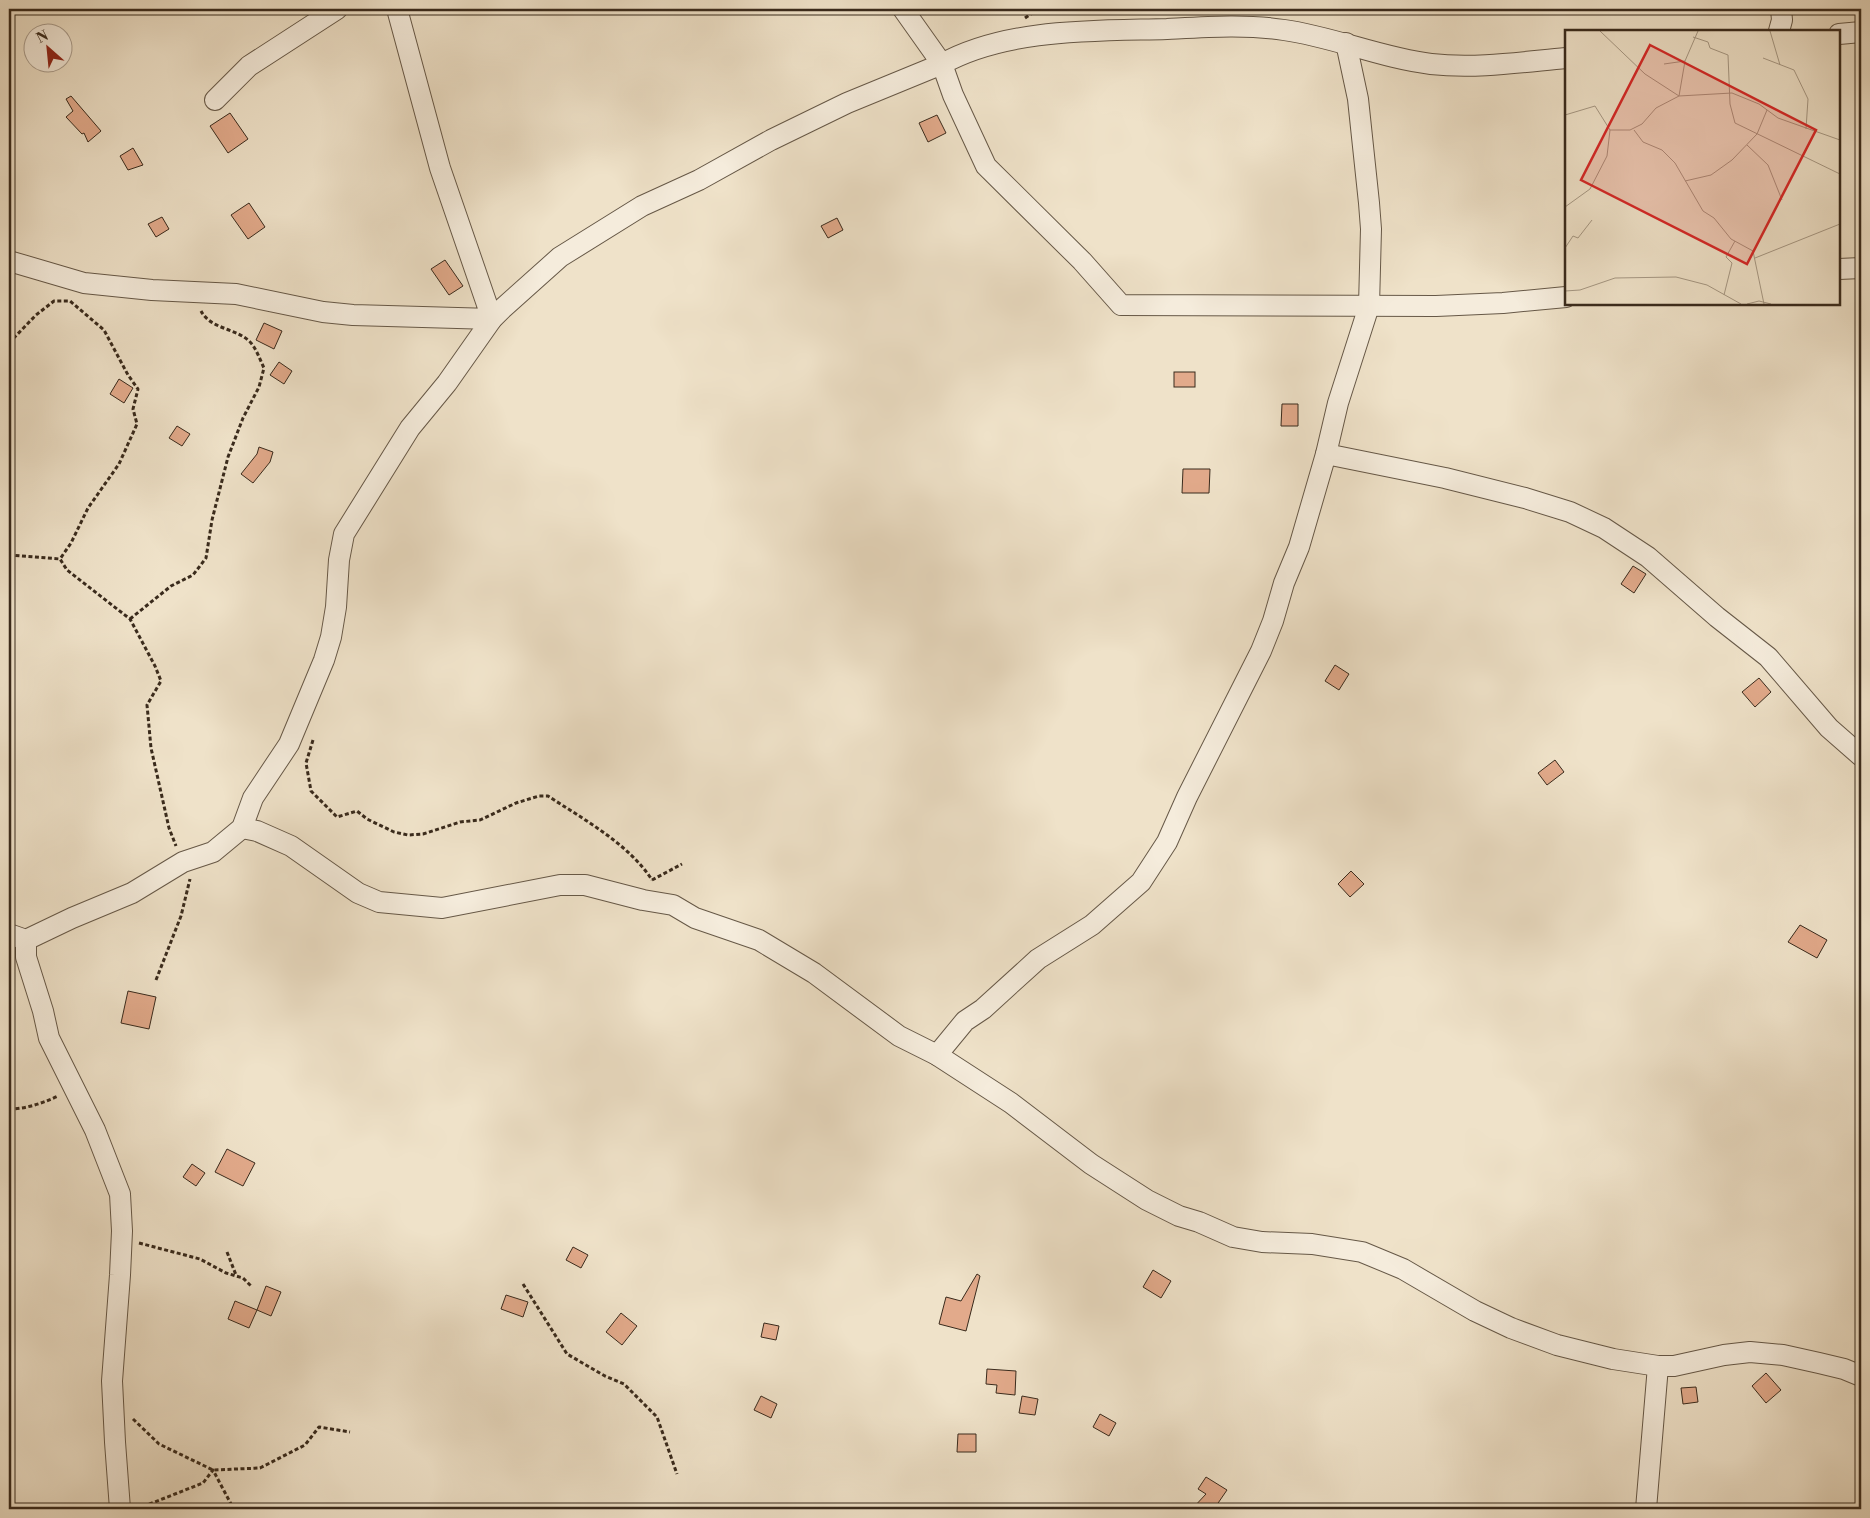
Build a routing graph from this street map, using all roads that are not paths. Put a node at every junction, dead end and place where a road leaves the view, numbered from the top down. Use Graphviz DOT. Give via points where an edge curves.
graph roads {
  1 [pos="337,9"];
  2 [pos="397,9"];
  3 [pos="903,9"];
  4 [pos="1781,9"];
  5 [pos="1779,30"];
  6 [pos="1861,32"];
  7 [pos="1840,34"];
  8 [pos="1346,43"];
  9 [pos="1565,58"];
  10 [pos="942,64"];
  11 [pos="215,100"];
  12 [pos="9,261"];
  13 [pos="1861,268"];
  14 [pos="1840,269"];
  15 [pos="1565,297"];
  16 [pos="1369,306"];
  17 [pos="492,319"];
  18 [pos="1326,454"];
  19 [pos="1861,756"];
  20 [pos="242,828"];
  21 [pos="17,937"];
  22 [pos="937,1056"];
  23 [pos="1658,1366"];
  24 [pos="1861,1376"];
  25 [pos="120,1509"];
  26 [pos="1646,1509"];
  1 -- 11 [label="street" via="249,66"];
  2 -- 17 [label="street" via="440,168"];
  3 -- 10 [label="street"];
  4 -- 5 [label="street"];
  6 -- 7 [label="street"];
  8 -- 9 [label="street" via="1400,59 1455,66"];
  8 -- 10 [label="street" via="1283,30 1242,27 1119,30 1013,39 954,57"];
  8 -- 16 [label="street" via="1358,99 1369,203"];
  10 -- 16 [label="street" via="986,166 1082,261 1121,305"];
  10 -- 17 [label="street" via="846,104 642,206 560,257"];
  12 -- 17 [label="street" via="84,283 236,294 324,312"];
  13 -- 14 [label="street"];
  15 -- 16 [label="street" via="1503,303"];
  16 -- 18 [label="street" via="1338,403"];
  17 -- 20 [label="street" via="410,428 344,534 336,607 324,660 289,744 253,798"];
  18 -- 19 [label="street" via="1525,498 1570,512 1604,528 1648,557 1768,657 1829,728"];
  18 -- 22 [label="street" via="1299,547 1261,651 1154,865 1141,882 1092,925 1038,959 965,1022"];
  20 -- 21 [label="street" via="213,852 189,860 132,893"];
  20 -- 22 [label="street" via="291,846 358,893 379,902 442,908 560,885 585,885 672,905 695,918 759,940 814,973 899,1036"];
  21 -- 25 [label="street" via="43,1011 48,1038 75,1089 120,1194 121,1240 112,1381"];
  22 -- 23 [label="street" via="1011,1103 1091,1164 1147,1200 1179,1216 1246,1241 1312,1244 1362,1252 1403,1269 1511,1328 1557,1345"];
  23 -- 24 [label="street" via="1750,1352 1783,1355"];
  23 -- 26 [label="street"];
}
